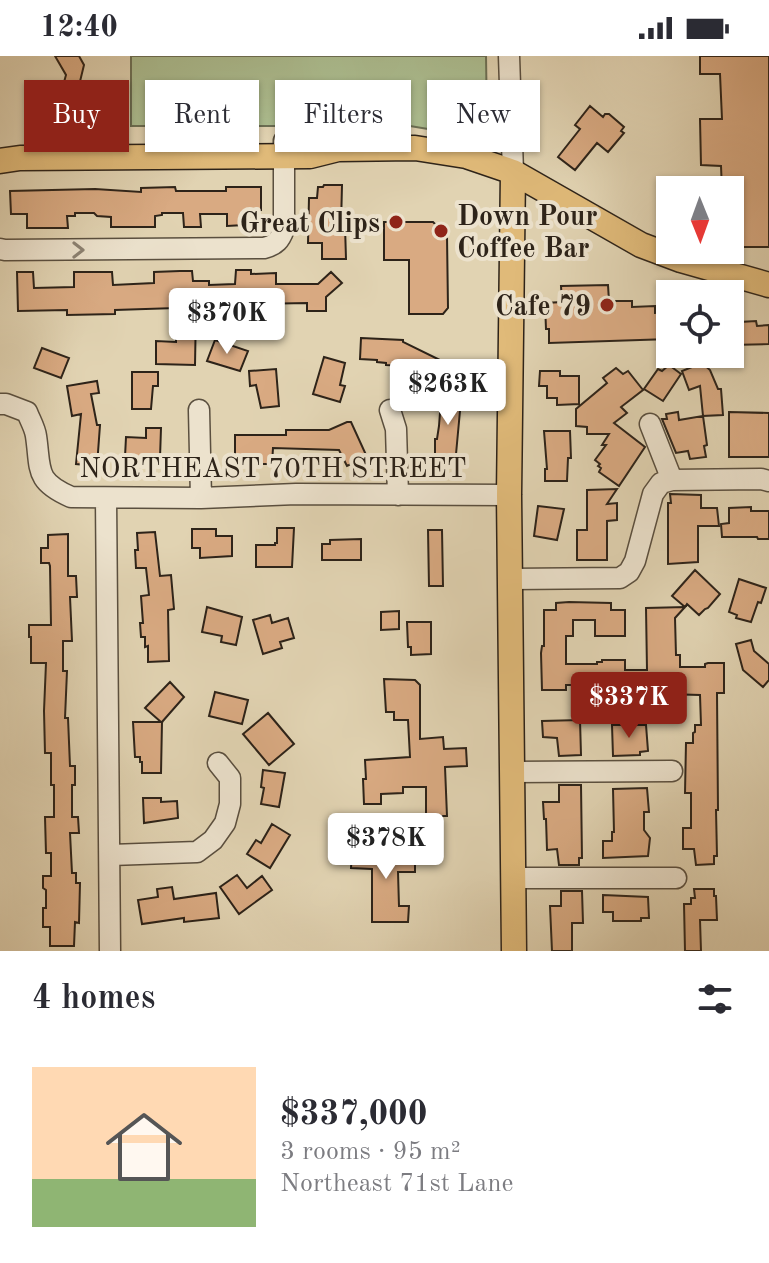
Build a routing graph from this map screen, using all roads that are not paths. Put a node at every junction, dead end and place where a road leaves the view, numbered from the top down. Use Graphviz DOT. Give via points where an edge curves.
graph roads {
  1 [pos="509,56"];
  2 [pos="0,148"];
  3 [pos="411,148"];
  4 [pos="275,149"];
  5 [pos="275,149"];
  6 [pos="284,152"];
  7 [pos="0,161"];
  8 [pos="513,172"];
  9 [pos="567,202"];
  10 [pos="512,218"];
  11 [pos="0,249"];
  12 [pos="769,285"];
  13 [pos="0,404"];
  14 [pos="199,410"];
  15 [pos="390,410"];
  16 [pos="650,424"];
  17 [pos="672,480"];
  18 [pos="769,481"];
  19 [pos="398,495"];
  20 [pos="509,495"];
  21 [pos="106,498"];
  22 [pos="201,498"];
  23 [pos="511,579"];
  24 [pos="218,763"];
  25 [pos="672,771"];
  26 [pos="512,772"];
  27 [pos="111,855"];
  28 [pos="513,878"];
  29 [pos="676,878"];
  30 [pos="110,951"];
  31 [pos="514,951"];
  1 -- 8 [label="street"];
  2 -- 4 [label="main road"];
  3 -- 8 [label="main road" via="466,156"];
  5 -- 7 [label="main road"];
  11 -- 6 [label="street, one-way" via="273,246 284,229"];
  8 -- 9 [label="main road"];
  8 -- 10 [label="main road"];
  9 -- 10 [label="main road" via="534,204"];
  9 -- 12 [label="main road" via="641,245"];
  10 -- 20 [label="main road"];
  13 -- 21 [label="street, NORTHEAST 70TH STREET" via="27,412 44,479 71,497"];
  14 -- 22 [label="street"];
  15 -- 19 [label="street" via="396,429"];
  16 -- 17 [label="street"];
  17 -- 18 [label="street"];
  17 -- 23 [label="street" via="661,483 653,494 635,561 620,578"];
  19 -- 20 [label="street, NORTHEAST 70TH STREET"];
  19 -- 22 [label="street, NORTHEAST 70TH STREET"];
  20 -- 23 [label="main road"];
  21 -- 22 [label="street, NORTHEAST 70TH STREET"];
  21 -- 27 [label="street"];
  23 -- 26 [label="main road"];
  24 -- 27 [label="street" via="230,778 230,804 213,840 197,852"];
  25 -- 26 [label="street"];
  26 -- 28 [label="main road"];
  27 -- 30 [label="street"];
  28 -- 29 [label="street"];
  28 -- 31 [label="main road"];
}
